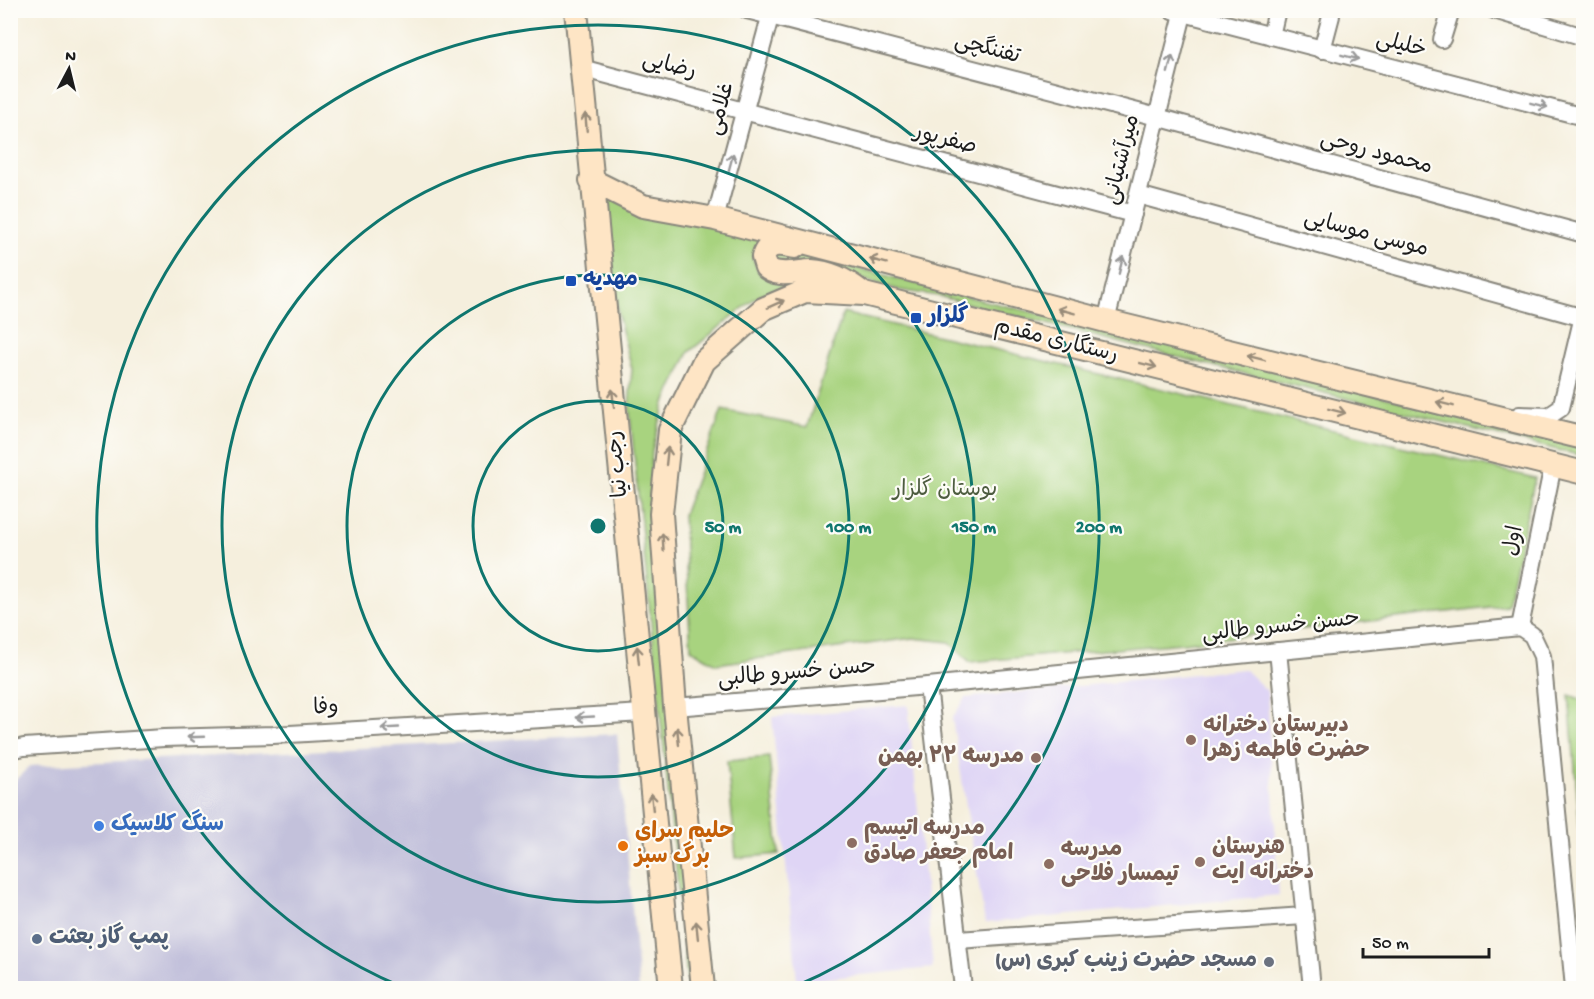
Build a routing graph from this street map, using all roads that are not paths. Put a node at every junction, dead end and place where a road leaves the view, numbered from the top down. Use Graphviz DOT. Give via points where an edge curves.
graph roads {
  1 [pos="576,10"];
  2 [pos="747,10"];
  3 [pos="1277,10"];
  4 [pos="1450,10"];
  5 [pos="1494,10"];
  6 [pos="1179,11"];
  7 [pos="772,14"];
  8 [pos="1331,16"];
  9 [pos="1271,36"];
  10 [pos="1584,37"];
  11 [pos="1442,39"];
  12 [pos="1322,50"];
  13 [pos="581,68"];
  14 [pos="745,110"];
  15 [pos="1157,117"];
  16 [pos="1584,117"];
  17 [pos="591,180"];
  18 [pos="1138,195"];
  19 [pos="1133,214"];
  20 [pos="715,219"];
  21 [pos="1584,234"];
  22 [pos="850,254"];
  23 [pos="864,294"];
  24 [pos="1583,316"];
  25 [pos="1106,321"];
  26 [pos="1490,415"];
  27 [pos="1584,438"];
  28 [pos="1553,465"];
  29 [pos="1584,472"];
  30 [pos="661,514"];
  31 [pos="1520,627"];
  32 [pos="1278,651"];
  33 [pos="928,686"];
  34 [pos="675,707"];
  35 [pos="643,713"];
  36 [pos="10,750"];
  37 [pos="1304,916"];
  38 [pos="958,940"];
  39 [pos="671,988"];
  40 [pos="703,988"];
  41 [pos="963,988"];
  42 [pos="1312,988"];
  43 [pos="1574,988"];
  1 -- 13 [label="main road, رجب نیا"];
  2 -- 7 [label="street, تفننگچی"];
  3 -- 9 [label="street"];
  4 -- 11 [label="street"];
  5 -- 10 [label="street"];
  6 -- 9 [label="street, خلیلی"];
  15 -- 6 [label="street, میرآشتیانی, one-way"];
  7 -- 14 [label="street, غلامی"];
  7 -- 15 [label="street, تفننگچی"];
  8 -- 12 [label="street"];
  9 -- 12 [label="street, خلیلی"];
  12 -- 16 [label="street, خلیلی, one-way"];
  13 -- 14 [label="street, رضایی"];
  17 -- 13 [label="main road, رجب نیا, one-way"];
  14 -- 19 [label="street, صفرپور"];
  20 -- 14 [label="street, غلامی, one-way"];
  15 -- 18 [label="street, میرآشتیانی"];
  15 -- 21 [label="street, محمود روحی"];
  17 -- 20 [label="main road, رستگاری مقدم" via="643,206"];
  35 -- 17 [label="main road, رجب نیا, one-way"];
  18 -- 19 [label="street, میرآشتیانی"];
  18 -- 24 [label="street, موسی موسایی"];
  25 -- 19 [label="street, میرآشتیانی, one-way"];
  20 -- 22 [label="main road, رستگاری مقدم"];
  22 -- 23 [label="main road" via="773,244 762,257 775,273 814,271 845,279"];
  25 -- 22 [label="main road, رستگاری مقدم, one-way"];
  23 -- 28 [label="main road, رستگاری مقدم, one-way"];
  30 -- 23 [label="main road, رستگاری مقدم, one-way" via="670,430 704,361 763,309 805,291"];
  24 -- 26 [label="street" via="1561,408 1549,416"];
  26 -- 25 [label="main road, رستگاری مقدم, one-way"];
  26 -- 27 [label="main road, رستگاری مقدم"];
  28 -- 29 [label="main road, رستگاری مقدم"];
  28 -- 31 [label="street, اول"];
  34 -- 30 [label="main road, رجب نیا, one-way"];
  31 -- 32 [label="street, حسن خسرو طالبی"];
  31 -- 43 [label="street" via="1532,635 1542,656"];
  32 -- 33 [label="street, حسن خسرو طالبی"];
  32 -- 37 [label="street"];
  33 -- 34 [label="street, حسن خسرو طالبی"];
  33 -- 38 [label="street"];
  40 -- 34 [label="main road, رجب نیا, one-way"];
  35 -- 36 [label="street, وفا, one-way"];
  39 -- 35 [label="main road, رجب نیا, one-way"];
  37 -- 38 [label="street"];
  37 -- 42 [label="street"];
  38 -- 41 [label="street"];
}
